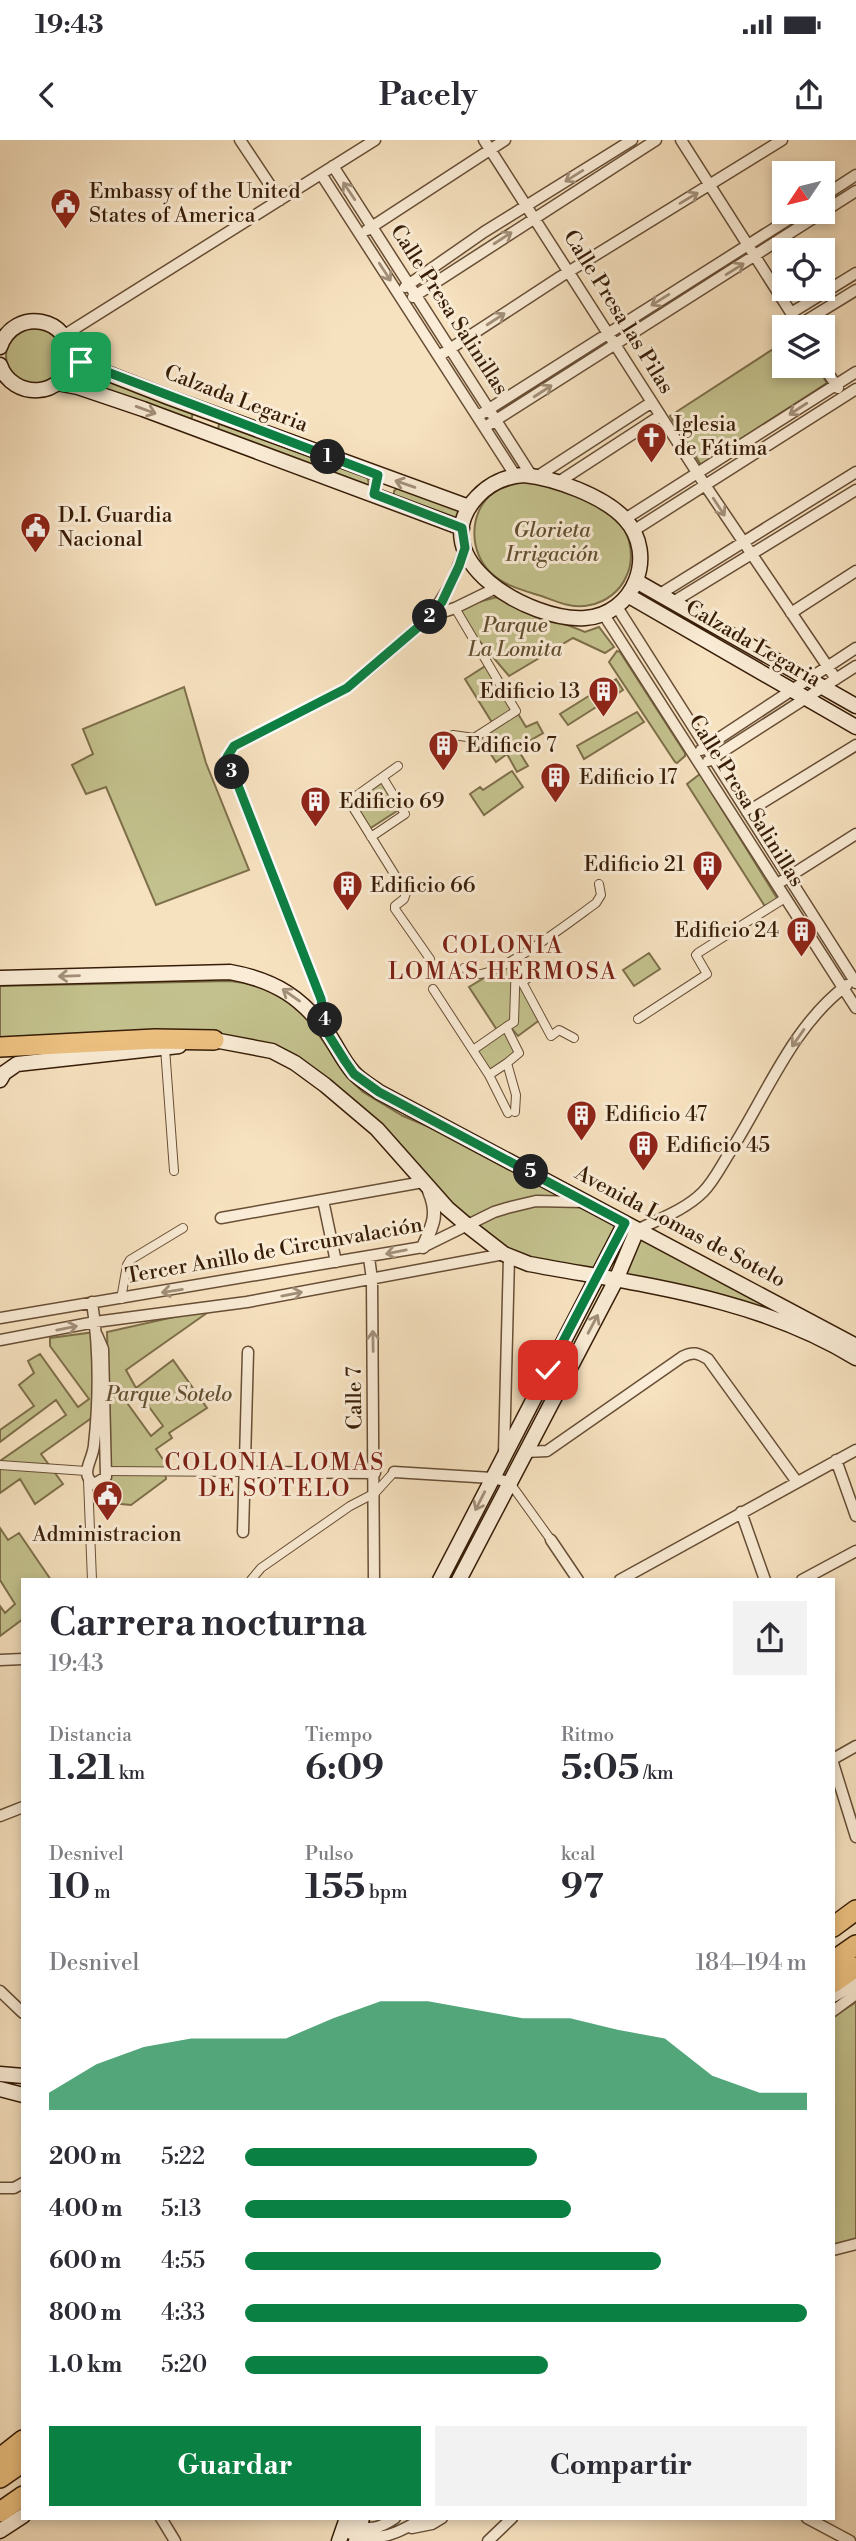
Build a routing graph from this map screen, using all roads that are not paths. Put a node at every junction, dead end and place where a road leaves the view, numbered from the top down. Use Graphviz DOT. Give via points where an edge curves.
graph roads {
  1 [pos="240,140"];
  2 [pos="375,140"];
  3 [pos="505,140"];
  4 [pos="632,140"];
  5 [pos="656,140"];
  6 [pos="681,140"];
  7 [pos="782,140"];
  8 [pos="487,145"];
  9 [pos="333,166"];
  10 [pos="321,174"];
  11 [pos="856,175"];
  12 [pos="710,185"];
  13 [pos="835,189"];
  14 [pos="856,191"];
  15 [pos="280,200"];
  16 [pos="526,206"];
  17 [pos="534,218"];
  18 [pos="782,224"];
  19 [pos="372,226"];
  20 [pos="360,234"];
  21 [pos="748,246"];
  22 [pos="755,257"];
  23 [pos="570,271"];
  24 [pos="856,273"];
  25 [pos="410,283"];
  26 [pos="856,290"];
  27 [pos="398,291"];
  28 [pos="416,295"];
  29 [pos="404,302"];
  30 [pos="791,313"];
  31 [pos="816,315"];
  32 [pos="6,327"];
  33 [pos="609,332"];
  34 [pos="63,336"];
  35 [pos="616,344"];
  36 [pos="0,347"];
  37 [pos="451,348"];
  38 [pos="69,354"];
  39 [pos="439,356"];
  40 [pos="0,365"];
  41 [pos="856,372"];
  42 [pos="831,378"];
  43 [pos="57,383"];
  44 [pos="835,384"];
  45 [pos="856,389"];
  46 [pos="843,397"];
  47 [pos="652,402"];
  48 [pos="490,408"];
  49 [pos="209,411"];
  50 [pos="478,416"];
  51 [pos="660,416"];
  52 [pos="497,420"];
  53 [pos="485,427"];
  54 [pos="201,430"];
  55 [pos="856,472"];
  56 [pos="698,474"];
  57 [pos="378,475"];
  58 [pos="515,475"];
  59 [pos="535,476"];
  60 [pos="556,482"];
  61 [pos="705,485"];
  62 [pos="856,490"];
  63 [pos="374,494"];
  64 [pos="469,507"];
  65 [pos="629,525"];
  66 [pos="462,528"];
  67 [pos="743,542"];
  68 [pos="465,548"];
  69 [pos="751,554"];
  70 [pos="856,571"];
  71 [pos="636,581"];
  72 [pos="496,588"];
  73 [pos="660,594"];
  74 [pos="629,596"];
  75 [pos="673,602"];
  76 [pos="617,607"];
  77 [pos="455,608"];
  78 [pos="791,613"];
  79 [pos="604,615"];
  80 [pos="430,617"];
  81 [pos="856,648"];
  82 [pos="856,666"];
  83 [pos="827,667"];
  84 [pos="808,679"];
  85 [pos="836,679"];
  86 [pos="823,688"];
  87 [pos="791,690"];
  88 [pos="806,699"];
  89 [pos="856,706"];
  90 [pos="856,727"];
  91 [pos="453,735"];
  92 [pos="856,745"];
  93 [pos="706,747"];
  94 [pos="694,755"];
  95 [pos="712,757"];
  96 [pos="701,765"];
  97 [pos="398,766"];
  98 [pos="383,778"];
  99 [pos="747,812"];
  100 [pos="856,834"];
  101 [pos="371,837"];
  102 [pos="788,877"];
  103 [pos="599,884"];
  104 [pos="776,884"];
  105 [pos="785,898"];
  106 [pos="430,959"];
  107 [pos="516,959"];
  108 [pos="464,968"];
  109 [pos="0,978"];
  110 [pos="855,981"];
  111 [pos="843,988"];
  112 [pos="433,989"];
  113 [pos="856,1008"];
  114 [pos="638,1019"];
  115 [pos="506,1027"];
  116 [pos="328,1034"];
  117 [pos="573,1038"];
  118 [pos="214,1040"];
  119 [pos="160,1044"];
  120 [pos="0,1047"];
  121 [pos="473,1050"];
  122 [pos="507,1063"];
  123 [pos="489,1075"];
  124 [pos="0,1080"];
  125 [pos="174,1171"];
  126 [pos="425,1183"];
  127 [pos="323,1200"];
  128 [pos="590,1203"];
  129 [pos="221,1218"];
  130 [pos="468,1226"];
  131 [pos="631,1227"];
  132 [pos="183,1228"];
  133 [pos="423,1247"];
  134 [pos="507,1255"];
  135 [pos="369,1258"];
  136 [pos="336,1262"];
  137 [pos="596,1277"];
  138 [pos="372,1279"];
  139 [pos="616,1280"];
  140 [pos="121,1298"];
  141 [pos="92,1302"];
  142 [pos="0,1318"];
  143 [pos="95,1322"];
  144 [pos="97,1335"];
  145 [pos="0,1340"];
  146 [pos="856,1346"];
  147 [pos="248,1352"];
  148 [pos="856,1357"];
  149 [pos="856,1450"];
  150 [pos="525,1452"];
  151 [pos="504,1457"];
  152 [pos="836,1460"];
  153 [pos="0,1465"];
  154 [pos="106,1471"];
  155 [pos="246,1472"];
  156 [pos="394,1472"];
  157 [pos="375,1473"];
  158 [pos="87,1476"];
  159 [pos="492,1478"];
  160 [pos="509,1482"];
  161 [pos="797,1482"];
  162 [pos="374,1493"];
  163 [pos="741,1512"];
  164 [pos="856,1516"];
  165 [pos="243,1532"];
  166 [pos="551,1540"];
  167 [pos="856,1551"];
  168 [pos="92,1578"];
  169 [pos="253,1578"];
  170 [pos="374,1578"];
  171 [pos="441,1578"];
  172 [pos="460,1578"];
  173 [pos="577,1578"];
  174 [pos="624,1578"];
  175 [pos="764,1578"];
  176 [pos="806,1578"];
  177 [pos="21,1659"];
  178 [pos="0,1660"];
  179 [pos="856,1746"];
  180 [pos="835,1760"];
  181 [pos="835,1768"];
  182 [pos="21,1808"];
  183 [pos="0,1816"];
  184 [pos="856,1837"];
  185 [pos="856,1901"];
  186 [pos="856,1910"];
  187 [pos="835,1917"];
  188 [pos="835,1926"];
  189 [pos="856,1927"];
  190 [pos="835,1941"];
  191 [pos="856,1945"];
  192 [pos="835,1960"];
  193 [pos="856,1967"];
  194 [pos="856,1973"];
  195 [pos="856,1982"];
  196 [pos="835,1983"];
  197 [pos="835,1984"];
  198 [pos="0,1991"];
  199 [pos="835,1994"];
  200 [pos="856,1994"];
  201 [pos="835,2010"];
  202 [pos="21,2011"];
  203 [pos="0,2074"];
  204 [pos="21,2076"];
  205 [pos="0,2090"];
  206 [pos="21,2095"];
  207 [pos="21,2184"];
  208 [pos="0,2188"];
  209 [pos="856,2244"];
  210 [pos="835,2249"];
  211 [pos="21,2432"];
  212 [pos="21,2442"];
  213 [pos="0,2448"];
  214 [pos="21,2449"];
  215 [pos="0,2458"];
  216 [pos="21,2463"];
  217 [pos="0,2464"];
  218 [pos="0,2478"];
  219 [pos="21,2497"];
  220 [pos="0,2514"];
  221 [pos="21,2517"];
  222 [pos="162,2520"];
  223 [pos="392,2520"];
  224 [pos="420,2520"];
  225 [pos="439,2520"];
  226 [pos="510,2520"];
  227 [pos="811,2520"];
  228 [pos="343,2529"];
  229 [pos="402,2530"];
  230 [pos="0,2531"];
  231 [pos="359,2531"];
  232 [pos="175,2541"];
  233 [pos="488,2541"];
  234 [pos="850,2541"];
  1 -- 15 [label="street"];
  2 -- 9 [label="street"];
  3 -- 8 [label="street"];
  4 -- 16 [label="street, one-way"];
  5 -- 17 [label="street"];
  6 -- 12 [label="street"];
  7 -- 12 [label="street"];
  8 -- 16 [label="street, Calle Presa las Pilas"];
  8 -- 19 [label="street"];
  9 -- 10 [label="street"];
  19 -- 9 [label="street, Calle Presa Salinillas, one-way"];
  10 -- 15 [label="street"];
  10 -- 20 [label="street, Calle Presa Salinillas"];
  11 -- 13 [label="street"];
  12 -- 21 [label="street"];
  23 -- 12 [label="street, one-way"];
  14 -- 22 [label="street"];
  15 -- 34 [label="street"];
  16 -- 17 [label="street, Calle Presa las Pilas"];
  16 -- 25 [label="street"];
  17 -- 23 [label="street, Calle Presa las Pilas"];
  28 -- 17 [label="street, one-way"];
  18 -- 21 [label="street"];
  19 -- 20 [label="street"];
  19 -- 25 [label="street, Calle Presa Salinillas"];
  20 -- 27 [label="street, Calle Presa Salinillas, one-way"];
  21 -- 22 [label="street"];
  21 -- 33 [label="street, one-way"];
  22 -- 30 [label="street"];
  35 -- 22 [label="street, one-way"];
  23 -- 33 [label="street, Calle Presa las Pilas"];
  37 -- 23 [label="street, one-way"];
  24 -- 30 [label="street"];
  25 -- 27 [label="street"];
  25 -- 28 [label="street, Calle Presa Salinillas"];
  26 -- 31 [label="street"];
  27 -- 29 [label="street, Calle Presa Salinillas"];
  28 -- 29 [label="street"];
  28 -- 37 [label="street, Calle Presa Salinillas"];
  29 -- 39 [label="street, Calle Presa Salinillas"];
  32 -- 34 [label="main road" via="39,321"];
  32 -- 36 [label="main road"];
  33 -- 35 [label="street, Calle Presa las Pilas"];
  33 -- 48 [label="street"];
  34 -- 38 [label="main road"];
  35 -- 47 [label="street, Calle Presa las Pilas"];
  52 -- 35 [label="street, one-way"];
  37 -- 39 [label="street"];
  37 -- 48 [label="street, Calle Presa Salinillas"];
  38 -- 43 [label="main road" via="67,369"];
  38 -- 49 [label="main road, Calzada Legaria" via="86,365"];
  39 -- 50 [label="street, Calle Presa Salinillas"];
  40 -- 43 [label="main road" via="8,379 25,390 42,391"];
  41 -- 44 [label="street"];
  42 -- 44 [label="street"];
  43 -- 54 [label="main road, Calzada Legaria, one-way"];
  44 -- 46 [label="street"];
  44 -- 56 [label="street, one-way"];
  45 -- 46 [label="street"];
  46 -- 61 [label="street"];
  47 -- 51 [label="street, Calle Presa las Pilas"];
  47 -- 59 [label="street"];
  48 -- 50 [label="street"];
  48 -- 52 [label="street, Calle Presa Salinillas"];
  49 -- 54 [label="main road"];
  49 -- 57 [label="main road, Calzada Legaria"];
  50 -- 53 [label="street, Calle Presa Salinillas"];
  51 -- 56 [label="street, Calle Presa las Pilas"];
  51 -- 60 [label="street"];
  52 -- 53 [label="street"];
  52 -- 59 [label="street, Calle Presa Salinillas"];
  53 -- 58 [label="street, Calle Presa Salinillas"];
  54 -- 63 [label="main road, Calzada Legaria"];
  55 -- 67 [label="street"];
  56 -- 61 [label="street, Calle Presa las Pilas"];
  56 -- 65 [label="street"];
  57 -- 63 [label="main road"];
  64 -- 57 [label="main road, Calzada Legaria, one-way"];
  58 -- 59 [label="main road"];
  58 -- 64 [label="main road" via="489,487"];
  59 -- 60 [label="main road"];
  60 -- 65 [label="main road" via="601,501"];
  61 -- 65 [label="street"];
  61 -- 67 [label="street, Calle Presa las Pilas, one-way"];
  62 -- 69 [label="street"];
  63 -- 66 [label="main road, Calzada Legaria"];
  64 -- 66 [label="main road"];
  65 -- 71 [label="main road" via="639,552"];
  66 -- 68 [label="main road"];
  67 -- 69 [label="street, Calle Presa las Pilas"];
  67 -- 73 [label="street"];
  68 -- 72 [label="main road" via="478,572"];
  68 -- 80 [label="street" via="452,582"];
  69 -- 75 [label="street"];
  69 -- 78 [label="street, Calle Presa las Pilas"];
  70 -- 78 [label="street"];
  71 -- 73 [label="main road, Calzada Legaria"];
  71 -- 74 [label="main road"];
  72 -- 77 [label="street"];
  72 -- 79 [label="main road" via="523,604 559,616"];
  73 -- 75 [label="main road, Calzada Legaria"];
  74 -- 76 [label="main road"];
  74 -- 87 [label="main road, Calzada Legaria"];
  75 -- 84 [label="main road, Calzada Legaria"];
  76 -- 79 [label="main road"];
  76 -- 93 [label="street, Calle Presa Salinillas"];
  77 -- 80 [label="street"];
  77 -- 91 [label="street" via="516,711 474,738"];
  78 -- 83 [label="street, Calle Presa las Pilas"];
  79 -- 94 [label="street, Calle Presa Salinillas"];
  80 -- 116 [label="street" via="347,688 229,752 228,762 321,999"];
  81 -- 83 [label="street"];
  82 -- 85 [label="street"];
  83 -- 84 [label="street"];
  83 -- 85 [label="street, Calle Presa las Pilas"];
  84 -- 86 [label="main road, Calzada Legaria"];
  84 -- 87 [label="street"];
  85 -- 86 [label="street"];
  86 -- 88 [label="street"];
  86 -- 89 [label="main road, Calzada Legaria"];
  87 -- 88 [label="main road, Calzada Legaria"];
  87 -- 93 [label="street"];
  88 -- 90 [label="main road, Calzada Legaria"];
  88 -- 95 [label="street"];
  92 -- 99 [label="street"];
  93 -- 94 [label="street"];
  93 -- 95 [label="street, Calle Presa Salinillas"];
  94 -- 96 [label="street, Calle Presa Salinillas"];
  95 -- 96 [label="street"];
  95 -- 99 [label="street, Calle Presa Salinillas"];
  96 -- 104 [label="street, Calle Presa Salinillas"];
  97 -- 98 [label="street"];
  98 -- 101 [label="street" via="405,814"];
  98 -- 101 [label="street" via="349,801"];
  99 -- 102 [label="street, Calle Presa Salinillas"];
  100 -- 102 [label="street"];
  101 -- 106 [label="street" via="406,893 395,909"];
  102 -- 104 [label="street"];
  102 -- 110 [label="street, Calle Presa Salinillas"];
  103 -- 107 [label="street" via="601,895 596,903"];
  104 -- 105 [label="street, Calle Presa Salinillas"];
  105 -- 111 [label="street, Calle Presa Salinillas"];
  105 -- 114 [label="street" via="698,953 708,974"];
  107 -- 108 [label="street" via="483,973 472,974"];
  107 -- 115 [label="street" via="514,1022"];
  107 -- 117 [label="street" via="528,978 522,982 551,1036 559,1030"];
  116 -- 109 [label="main road, Avenida Lomas de Sotelo, one-way" via="288,992 239,974"];
  110 -- 111 [label="street"];
  111 -- 113 [label="street, Calle Presa Salinillas"];
  111 -- 131 [label="street, one-way" via="816,1013 790,1050 701,1194 686,1205"];
  112 -- 121 [label="street"];
  115 -- 121 [label="street"];
  115 -- 122 [label="street" via="519,1053"];
  116 -- 128 [label="main road, Avenida Lomas de Sotelo" via="354,1074 379,1092"];
  118 -- 119 [label="highway"];
  118 -- 126 [label="main road, Avenida Lomas de Sotelo" via="272,1051 295,1063 376,1129"];
  119 -- 120 [label="highway"];
  119 -- 124 [label="main road" via="18,1065"];
  119 -- 125 [label="street"];
  121 -- 123 [label="street"];
  122 -- 123 [label="street"];
  122 -- 123 [label="street" via="516,1095 512,1112"];
  126 -- 127 [label="street"];
  126 -- 130 [label="main road, Avenida Lomas de Sotelo"];
  126 -- 133 [label="street" via="436,1208"];
  127 -- 129 [label="street"];
  127 -- 136 [label="street"];
  128 -- 130 [label="street, Tercer Anillo de Circunvalación" via="536,1201 494,1212"];
  128 -- 131 [label="main road, Avenida Lomas de Sotelo"];
  130 -- 133 [label="street, Tercer Anillo de Circunvalación"];
  130 -- 134 [label="main road, Avenida Lomas de Sotelo"];
  131 -- 137 [label="main road"];
  131 -- 139 [label="main road"];
  131 -- 146 [label="main road, Avenida Lomas de Sotelo"];
  132 -- 140 [label="street" via="130,1260"];
  133 -- 135 [label="street, Tercer Anillo de Circunvalación, one-way"];
  134 -- 137 [label="main road, Avenida Lomas de Sotelo"];
  134 -- 138 [label="street, Tercer Anillo de Circunvalación"];
  134 -- 151 [label="street"];
  135 -- 136 [label="street, Tercer Anillo de Circunvalación"];
  135 -- 138 [label="street, Calle 7"];
  136 -- 140 [label="street, Tercer Anillo de Circunvalación, one-way"];
  137 -- 139 [label="main road, Avenida Lomas de Sotelo"];
  137 -- 151 [label="main road"];
  143 -- 138 [label="street, Tercer Anillo de Circunvalación, one-way" via="247,1302"];
  157 -- 138 [label="street, Calle 7, one-way"];
  139 -- 148 [label="main road, Avenida Lomas de Sotelo" via="708,1297 765,1314"];
  150 -- 139 [label="main road, one-way"];
  140 -- 141 [label="street, Tercer Anillo de Circunvalación"];
  141 -- 142 [label="street, Tercer Anillo de Circunvalación"];
  141 -- 143 [label="street"];
  143 -- 144 [label="street"];
  145 -- 143 [label="street, Tercer Anillo de Circunvalación, one-way"];
  144 -- 154 [label="street" via="103,1349"];
  144 -- 158 [label="street" via="96,1425"];
  147 -- 155 [label="street"];
  149 -- 152 [label="street"];
  150 -- 160 [label="main road"];
  150 -- 161 [label="street" via="547,1451 682,1357 698,1353 708,1359"];
  151 -- 159 [label="main road"];
  152 -- 161 [label="street"];
  152 -- 164 [label="street"];
  153 -- 158 [label="street"];
  154 -- 155 [label="street"];
  154 -- 158 [label="street" via="106,1477 94,1484"];
  155 -- 157 [label="street"];
  155 -- 165 [label="street"];
  156 -- 159 [label="street"];
  156 -- 162 [label="street"];
  157 -- 162 [label="street, Calle 7"];
  158 -- 168 [label="street"];
  159 -- 160 [label="street"];
  159 -- 171 [label="main road, one-way"];
  160 -- 166 [label="street"];
  160 -- 172 [label="main road"];
  161 -- 163 [label="street"];
  162 -- 169 [label="street"];
  162 -- 170 [label="street, Calle 7"];
  163 -- 174 [label="street"];
  163 -- 175 [label="street"];
  166 -- 173 [label="street"];
  167 -- 176 [label="street"];
  177 -- 178 [label="street"];
  179 -- 180 [label="street"];
  181 -- 184 [label="street"];
  182 -- 183 [label="street"];
  185 -- 187 [label="main road"];
  186 -- 188 [label="highway"];
  189 -- 190 [label="highway"];
  191 -- 192 [label="highway"];
  193 -- 196 [label="highway"];
  194 -- 197 [label="highway"];
  195 -- 199 [label="main road"];
  198 -- 202 [label="street"];
  200 -- 201 [label="street"];
  203 -- 204 [label="main road"];
  205 -- 206 [label="main road"];
  207 -- 208 [label="street"];
  209 -- 210 [label="street"];
  211 -- 213 [label="main road"];
  212 -- 215 [label="highway"];
  214 -- 217 [label="highway"];
  216 -- 218 [label="highway"];
  219 -- 220 [label="highway"];
  221 -- 230 [label="main road"];
  222 -- 232 [label="street"];
  223 -- 231 [label="street" via="380,2528"];
  224 -- 229 [label="street"];
  225 -- 229 [label="street"];
  226 -- 233 [label="street"];
  227 -- 234 [label="street"];
  228 -- 231 [label="street"];
  229 -- 231 [label="street" via="383,2538"];
}
